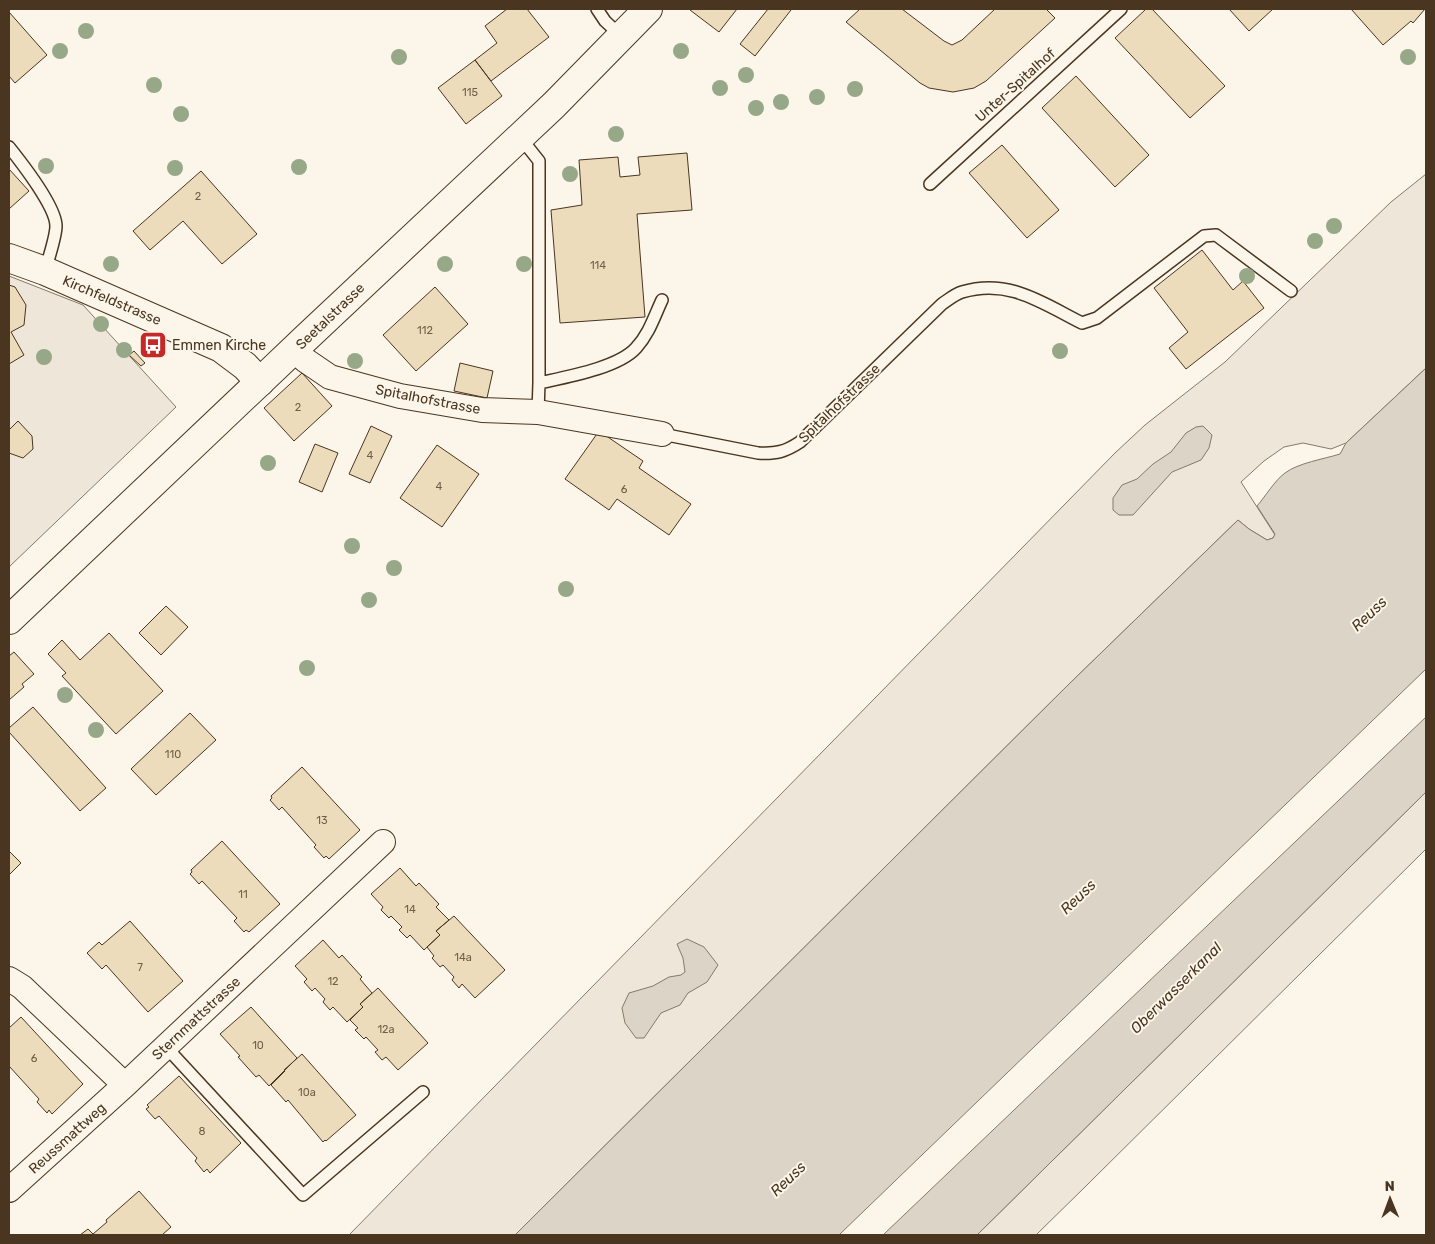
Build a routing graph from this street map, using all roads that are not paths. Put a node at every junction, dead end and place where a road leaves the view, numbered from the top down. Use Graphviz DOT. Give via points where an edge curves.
graph roads {
  1 [pos="597,9"];
  2 [pos="648,9"];
  3 [pos="1121,9"];
  4 [pos="622,37"];
  5 [pos="520,137"];
  6 [pos="9,147"];
  7 [pos="930,184"];
  8 [pos="9,258"];
  9 [pos="45,271"];
  10 [pos="1291,291"];
  11 [pos="662,300"];
  12 [pos="295,350"];
  13 [pos="260,382"];
  14 [pos="539,383"];
  15 [pos="538,412"];
  16 [pos="662,434"];
  17 [pos="9,620"];
  18 [pos="383,842"];
  19 [pos="9,979"];
  20 [pos="166,1047"];
  21 [pos="124,1085"];
  22 [pos="424,1092"];
  23 [pos="9,1190"];
  1 -- 4 [label="lane"];
  2 -- 4 [label="main road, Seetalstrasse"];
  3 -- 7 [label="lane, Unter-Spitalhof"];
  4 -- 5 [label="main road, Seetalstrasse"];
  5 -- 12 [label="main road, Seetalstrasse"];
  5 -- 14 [label="lane" via="539,161"];
  6 -- 9 [label="lane" via="47,201 56,225"];
  8 -- 9 [label="main road, Kirchfeldstrasse"];
  9 -- 13 [label="main road, Kirchfeldstrasse" via="221,348"];
  10 -- 16 [label="lane, Spitalhofstrasse" via="1216,235 1204,236 1097,318 1082,323 1023,293 1004,288 983,287 960,293 942,304 788,450 758,453"];
  11 -- 14 [label="lane" via="647,334 636,349 623,358 585,372"];
  12 -- 13 [label="main road, Seetalstrasse"];
  12 -- 15 [label="street, Spitalhofstrasse" via="330,377 400,396 482,410"];
  13 -- 17 [label="main road, Seetalstrasse"];
  14 -- 15 [label="lane"];
  15 -- 16 [label="street, Spitalhofstrasse"];
  18 -- 20 [label="street, Sternmattstrasse"];
  19 -- 21 [label="street" via="22,987"];
  20 -- 21 [label="street, Sternmattstrasse"];
  20 -- 22 [label="lane" via="303,1195"];
  21 -- 23 [label="street, Reussmattweg"];
}
